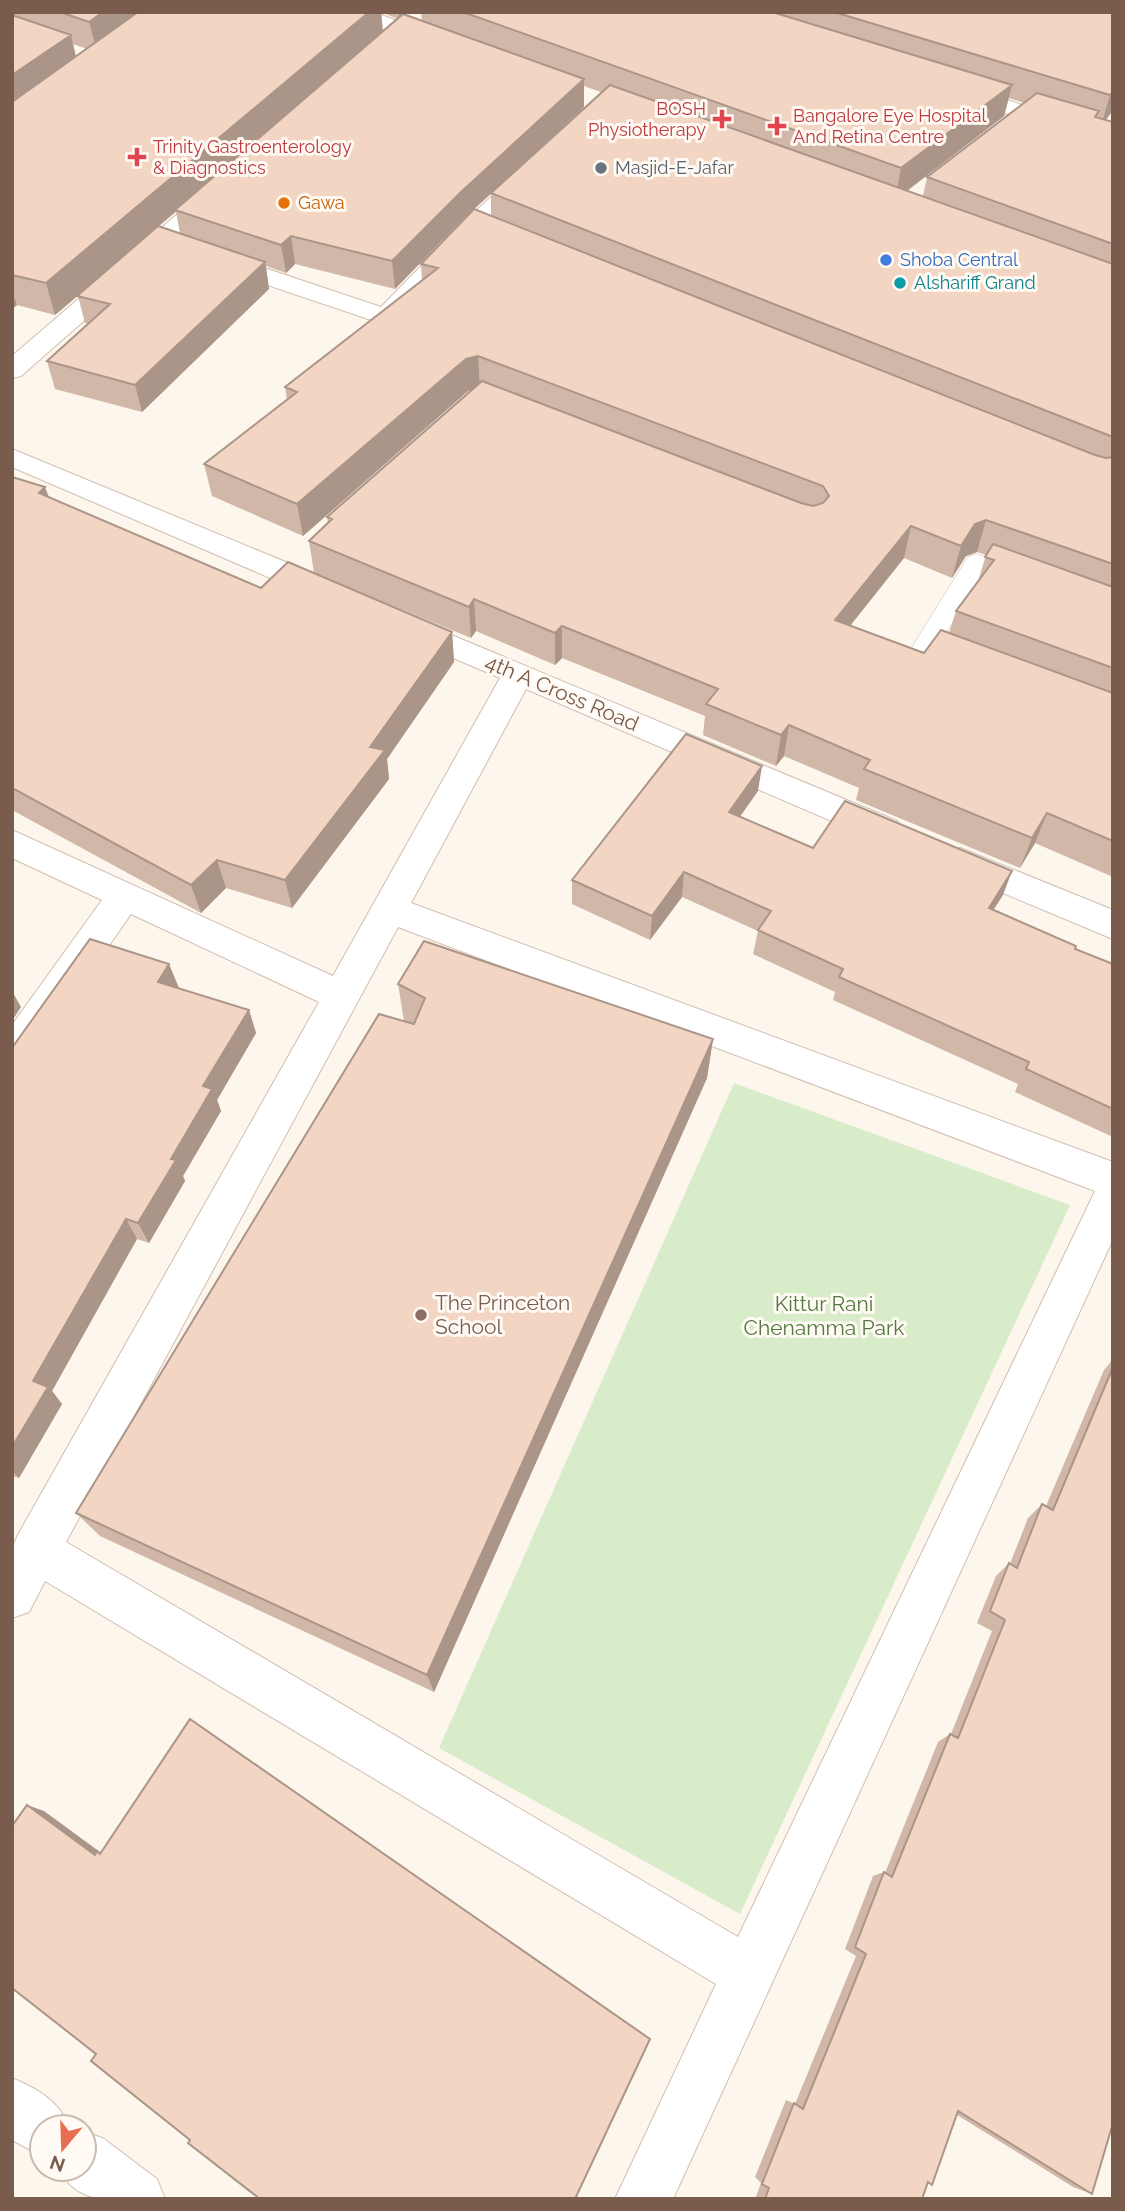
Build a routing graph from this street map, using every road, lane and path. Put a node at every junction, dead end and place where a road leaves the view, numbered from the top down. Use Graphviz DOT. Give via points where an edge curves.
graph roads {
  1 [pos="353,12"];
  2 [pos="423,12"];
  3 [pos="404,30"];
  4 [pos="381,52"];
  5 [pos="465,52"];
  6 [pos="935,84"];
  7 [pos="1027,112"];
  8 [pos="1007,128"];
  9 [pos="1113,140"];
  10 [pos="549,155"];
  11 [pos="233,178"];
  12 [pos="471,228"];
  13 [pos="497,238"];
  14 [pos="161,242"];
  15 [pos="12,370"];
  16 [pos="12,457"];
  17 [pos="1050,589"];
  18 [pos="988,670"];
  19 [pos="518,675"];
  20 [pos="12,843"];
  21 [pos="124,897"];
  22 [pos="389,909"];
  23 [pos="1113,925"];
  24 [pos="341,996"];
  25 [pos="12,1055"];
  26 [pos="1113,1180"];
  27 [pos="1113,1195"];
  28 [pos="36,1549"];
  29 [pos="12,1595"];
  30 [pos="748,1973"];
  31 [pos="12,2106"];
  32 [pos="28,2118"];
  33 [pos="98,2170"];
  34 [pos="137,2199"];
  35 [pos="643,2199"];
  1 -- 3 [label="street"];
  2 -- 3 [label="street"];
  3 -- 4 [label="street"];
  3 -- 5 [label="street"];
  6 -- 7 [label="street"];
  7 -- 8 [label="street"];
  7 -- 9 [label="street"];
  10 -- 12 [label="street"];
  11 -- 14 [label="street"];
  12 -- 13 [label="street"];
  12 -- 14 [label="street" via="386,317"];
  14 -- 15 [label="street"];
  16 -- 19 [label="street, 4th A Cross Road" via="294,562 370,610"];
  17 -- 18 [label="lane" via="976,562 925,647"];
  19 -- 22 [label="street"];
  19 -- 23 [label="street, 4th A Cross Road"];
  20 -- 21 [label="street"];
  21 -- 24 [label="street"];
  21 -- 25 [label="street"];
  22 -- 24 [label="street"];
  22 -- 26 [label="street"];
  24 -- 28 [label="street"];
  27 -- 30 [label="street"];
  28 -- 29 [label="street"];
  28 -- 30 [label="street"];
  30 -- 35 [label="street"];
  31 -- 32 [label="street"];
  33 -- 34 [label="street"];
}
